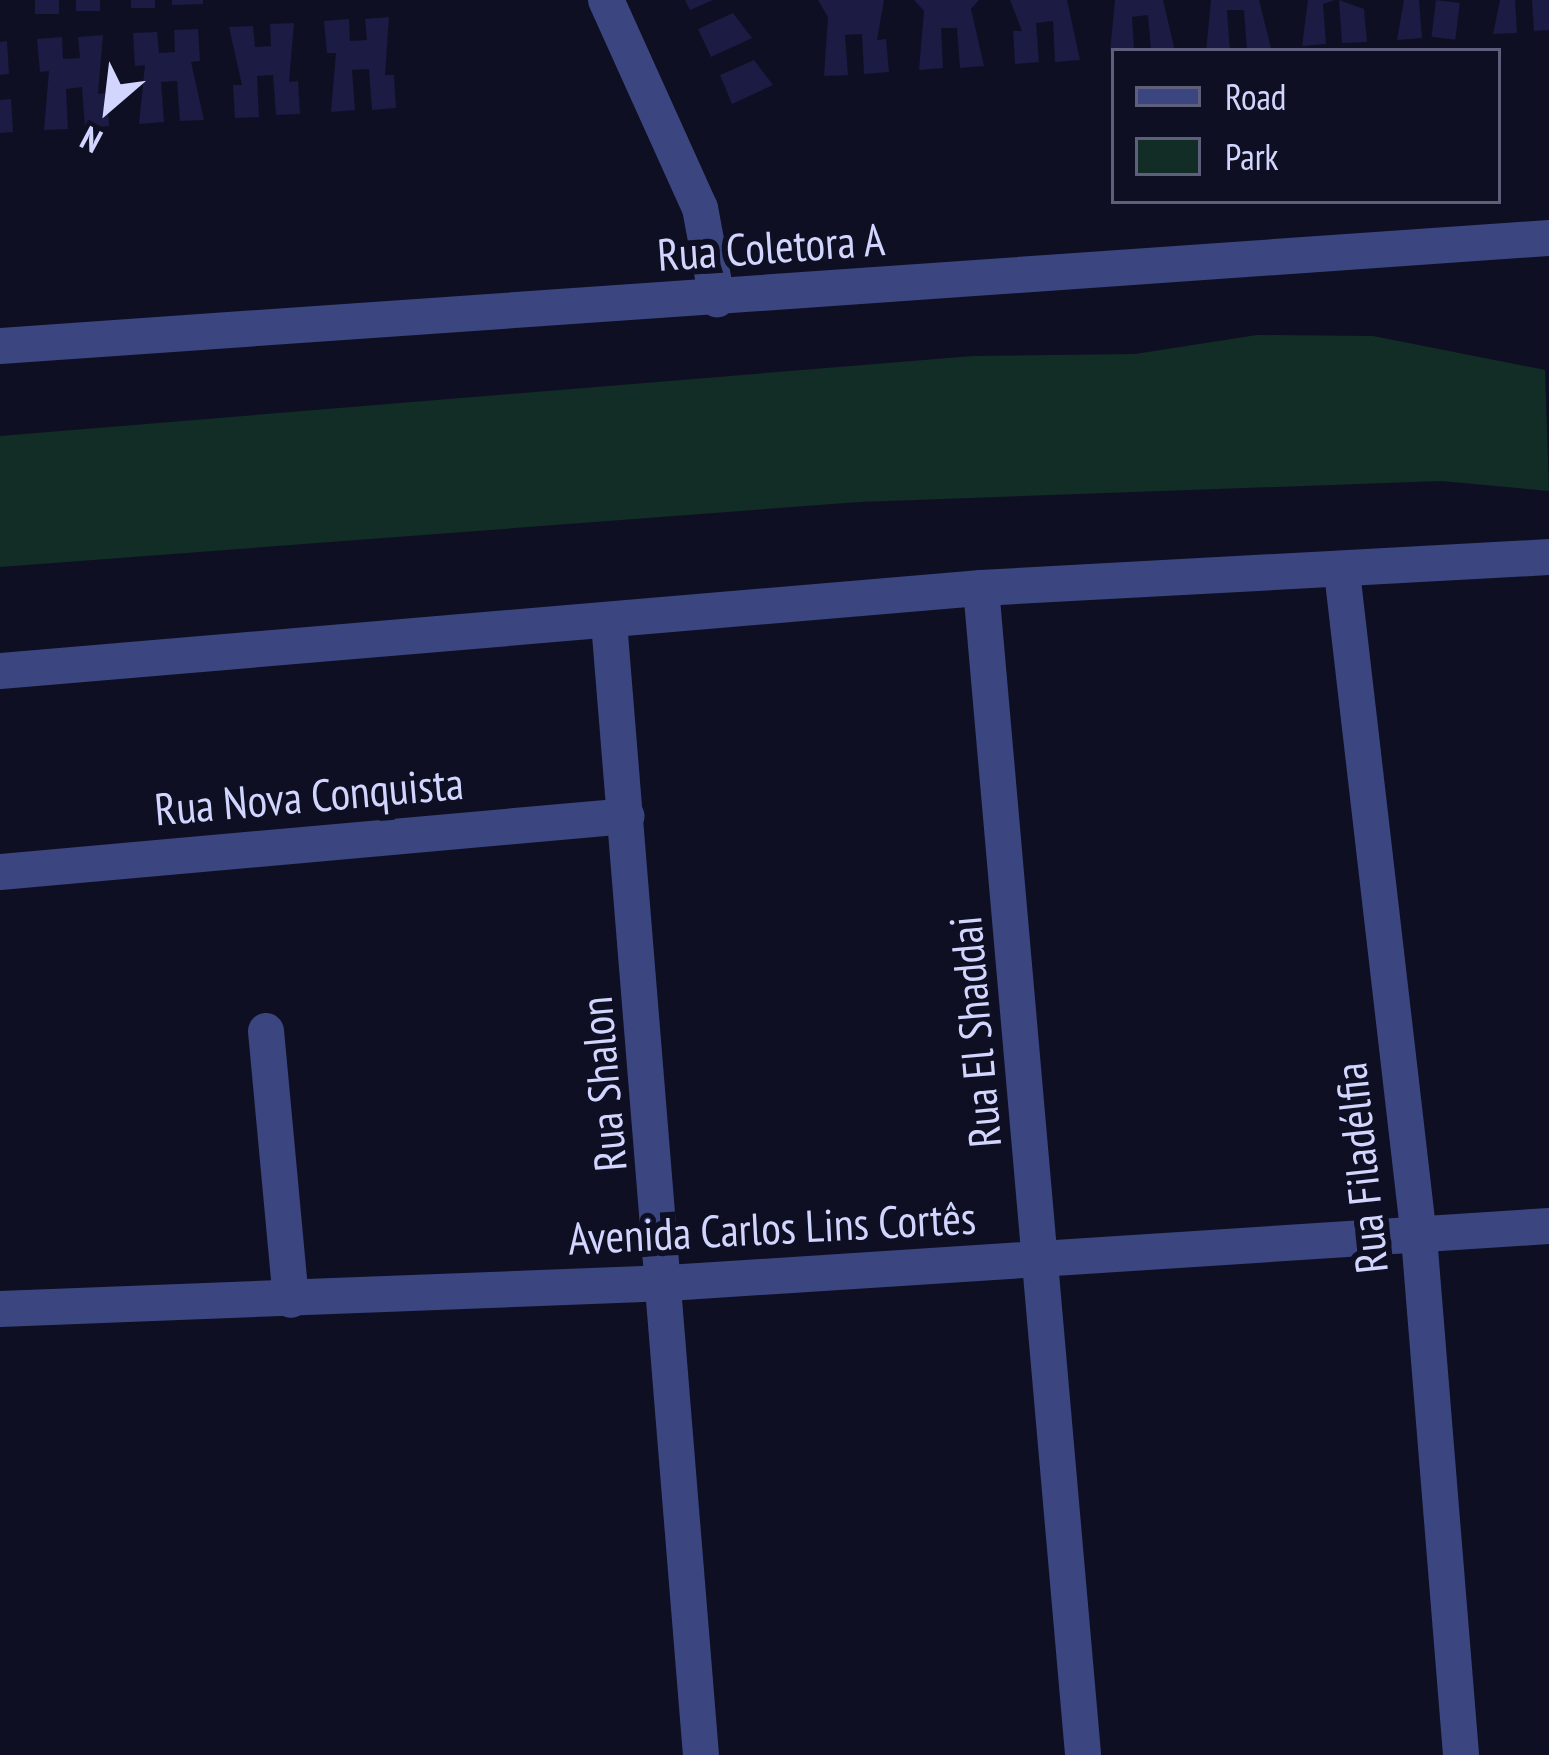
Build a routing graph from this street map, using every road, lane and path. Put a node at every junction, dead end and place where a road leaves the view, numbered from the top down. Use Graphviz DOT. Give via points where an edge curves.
graph roads {
  1 [pos="606,0"];
  2 [pos="1549,238"];
  3 [pos="717,299"];
  4 [pos="0,346"];
  5 [pos="1549,556"];
  6 [pos="1342,572"];
  7 [pos="981,588"];
  8 [pos="609,622"];
  9 [pos="0,671"];
  10 [pos="627,816"];
  11 [pos="0,872"];
  12 [pos="266,1031"];
  13 [pos="1549,1226"];
  14 [pos="1419,1237"];
  15 [pos="1046,1261"];
  16 [pos="668,1283"];
  17 [pos="291,1300"];
  18 [pos="0,1309"];
  19 [pos="701,1755"];
  20 [pos="1083,1755"];
  21 [pos="1461,1755"];
  1 -- 3 [label="street" via="700,208"];
  2 -- 3 [label="street, Rua Coletora A"];
  3 -- 4 [label="street, Rua Coletora A"];
  5 -- 6 [label="street"];
  6 -- 7 [label="street"];
  6 -- 14 [label="street, Rua Filadélfia"];
  7 -- 8 [label="street"];
  7 -- 15 [label="street, Rua El Shaddai"];
  8 -- 9 [label="street"];
  8 -- 10 [label="street, Rua Shalon"];
  10 -- 11 [label="street, Rua Nova Conquista"];
  10 -- 16 [label="street, Rua Shalon"];
  12 -- 17 [label="street"];
  13 -- 14 [label="street, Avenida Carlos Lins Cortês"];
  14 -- 15 [label="street, Avenida Carlos Lins Cortês"];
  14 -- 21 [label="street, Rua Filadélfia"];
  15 -- 16 [label="street, Avenida Carlos Lins Cortês"];
  15 -- 20 [label="street, Rua El Shaddai"];
  16 -- 17 [label="street, Avenida Carlos Lins Cortês"];
  16 -- 19 [label="street, Rua Shalon"];
  17 -- 18 [label="street, Avenida Carlos Lins Cortês"];
}
